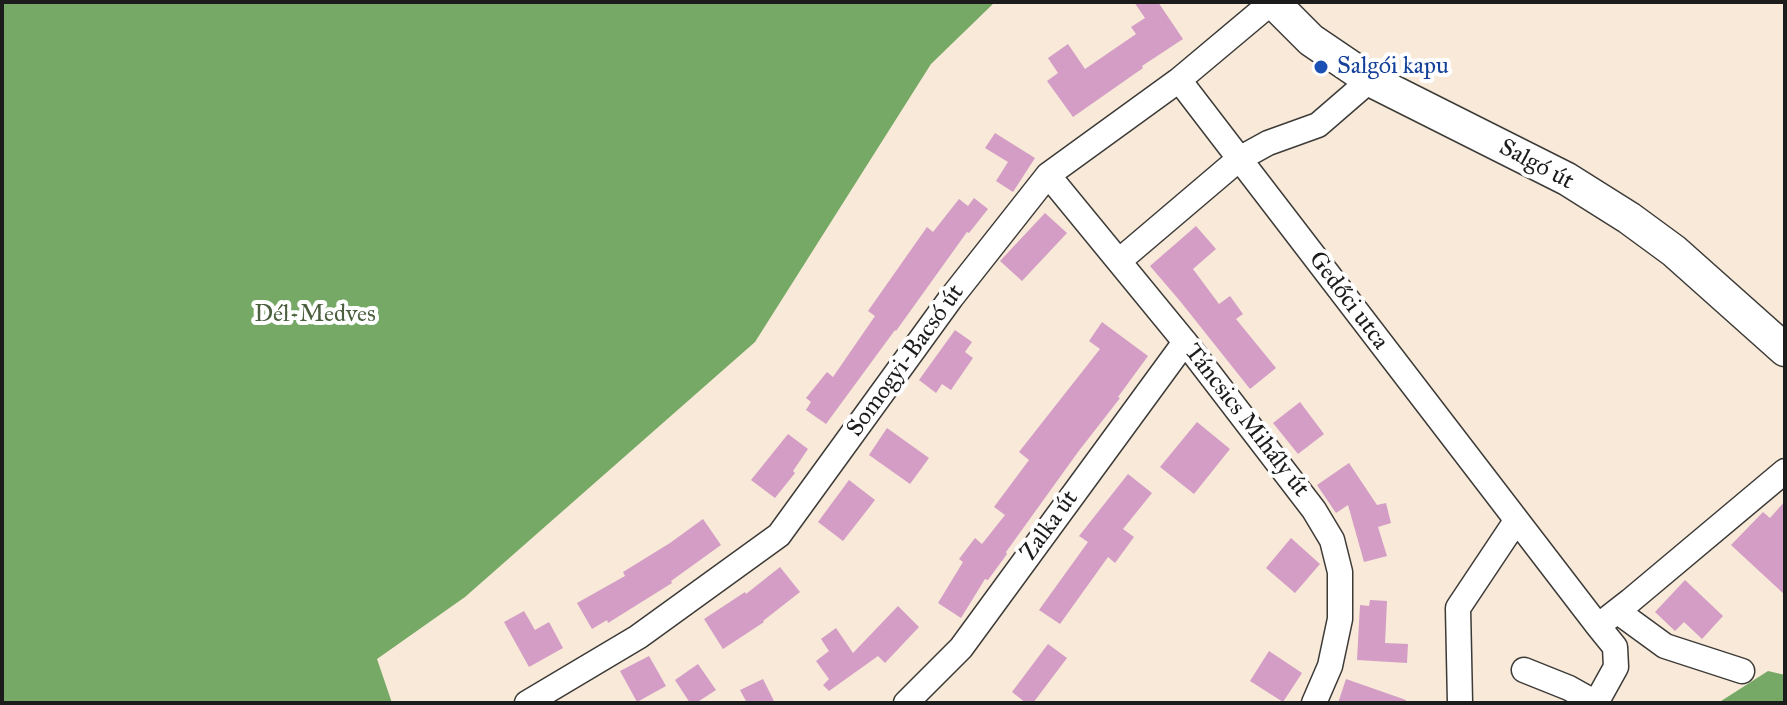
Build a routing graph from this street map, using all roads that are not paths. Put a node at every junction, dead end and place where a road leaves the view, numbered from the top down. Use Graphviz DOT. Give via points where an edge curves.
graph roads {
  1 [pos="1272,2"];
  2 [pos="1179,80"];
  3 [pos="1370,80"];
  4 [pos="1239,159"];
  5 [pos="1048,175"];
  6 [pos="1119,261"];
  7 [pos="1185,342"];
  8 [pos="1785,350"];
  9 [pos="1785,471"];
  10 [pos="1516,521"];
  11 [pos="1624,606"];
  12 [pos="1598,626"];
  13 [pos="1524,670"];
  14 [pos="1742,671"];
  15 [pos="527,703"];
  16 [pos="906,703"];
  17 [pos="1314,703"];
  18 [pos="1460,703"];
  1 -- 2 [label="street, Somogyi-Bacsó út"];
  1 -- 3 [label="main road, Salgó út" via="1311,40"];
  2 -- 4 [label="street, Gedőci utca"];
  2 -- 5 [label="street, Somogyi-Bacsó út"];
  3 -- 4 [label="street" via="1318,125"];
  3 -- 8 [label="main road, Salgó út" via="1567,179 1629,218"];
  4 -- 6 [label="street"];
  4 -- 10 [label="street, Gedőci utca"];
  5 -- 6 [label="street, Táncsics Mihály út"];
  5 -- 15 [label="street, Somogyi-Bacsó út" via="951,298 779,535 638,637"];
  6 -- 7 [label="street, Táncsics Mihály út"];
  7 -- 16 [label="street, Zalka út" via="961,648"];
  7 -- 17 [label="street, Táncsics Mihály út" via="1332,540 1340,572 1340,619 1330,666"];
  9 -- 11 [label="street"];
  10 -- 12 [label="street, Gedőci utca"];
  10 -- 18 [label="street" via="1458,608"];
  11 -- 12 [label="street"];
  11 -- 14 [label="street" via="1665,646"];
  12 -- 13 [label="street, Gedőci utca" via="1615,647 1616,667 1596,703"];
}
